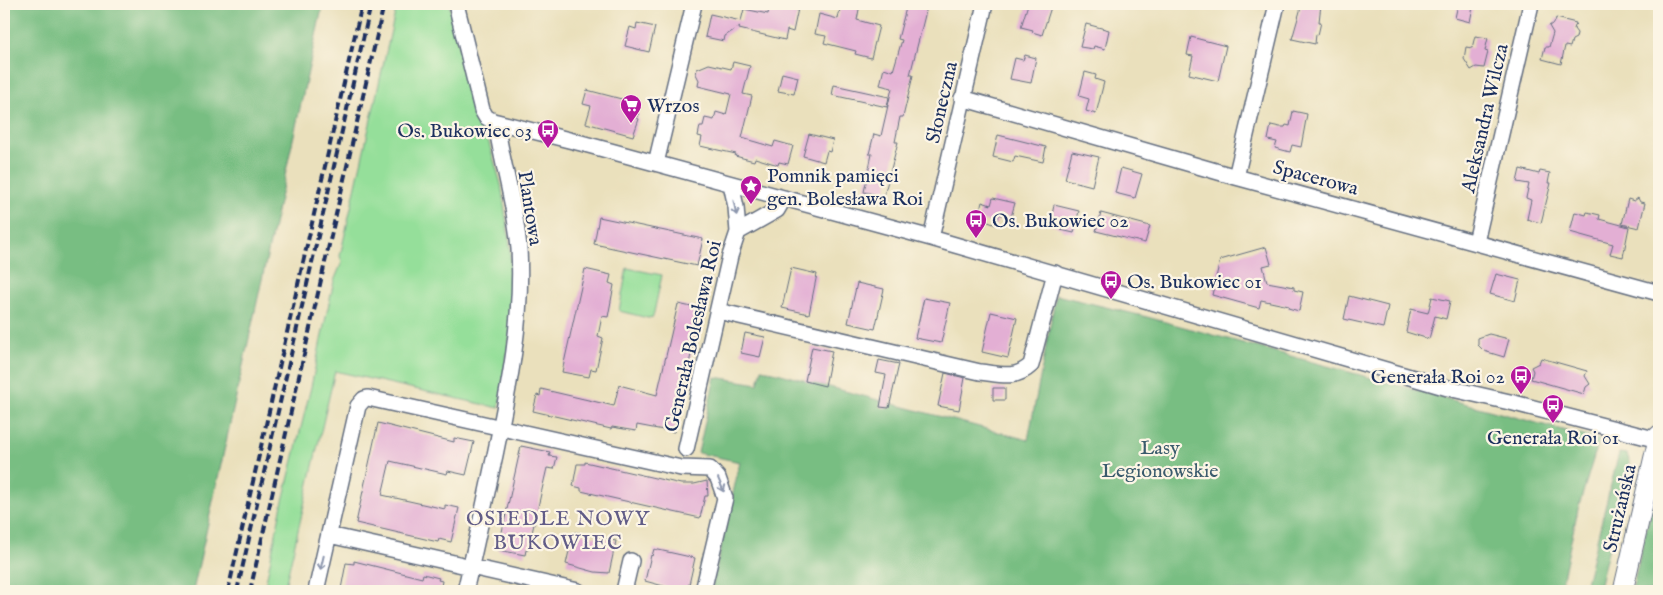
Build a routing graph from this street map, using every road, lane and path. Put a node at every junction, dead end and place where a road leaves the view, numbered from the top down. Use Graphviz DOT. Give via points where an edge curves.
graph roads {
  1 [pos="456,4"];
  2 [pos="694,4"];
  3 [pos="985,4"];
  4 [pos="1276,4"];
  5 [pos="1531,4"];
  6 [pos="962,98"];
  7 [pos="496,122"];
  8 [pos="656,163"];
  9 [pos="1236,176"];
  10 [pos="731,184"];
  11 [pos="784,198"];
  12 [pos="738,232"];
  13 [pos="931,238"];
  14 [pos="1476,242"];
  15 [pos="1055,273"];
  16 [pos="1659,293"];
  17 [pos="718,311"];
  18 [pos="500,428"];
  19 [pos="1659,437"];
  20 [pos="686,449"];
  21 [pos="328,535"];
  22 [pos="631,561"];
  23 [pos="471,567"];
  24 [pos="316,591"];
  25 [pos="465,591"];
  26 [pos="578,591"];
  27 [pos="618,591"];
  28 [pos="624,591"];
  29 [pos="702,591"];
  30 [pos="1623,591"];
  1 -- 7 [label="street" via="482,110 486,117"];
  2 -- 8 [label="street"];
  3 -- 6 [label="street, Słoneczna"];
  4 -- 9 [label="street"];
  5 -- 14 [label="street, Aleksandra Wilcza"];
  6 -- 9 [label="street, Spacerowa"];
  6 -- 13 [label="street, Słoneczna"];
  7 -- 8 [label="street"];
  7 -- 18 [label="street, Plantowa" via="513,207 520,285 516,344"];
  8 -- 10 [label="street"];
  9 -- 14 [label="street, Spacerowa"];
  10 -- 11 [label="street"];
  10 -- 12 [label="street, Generała Bolesława Roi, one-way"];
  11 -- 12 [label="street, Generała Bolesława Roi" via="777,210"];
  11 -- 13 [label="street"];
  12 -- 17 [label="street, Generała Bolesława Roi"];
  13 -- 15 [label="street"];
  14 -- 16 [label="street, Spacerowa"];
  15 -- 17 [label="street" via="1031,365 1013,375 980,372"];
  15 -- 19 [label="street" via="1448,388"];
  17 -- 20 [label="street, Generała Bolesława Roi"];
  18 -- 21 [label="street" via="364,399 358,406"];
  18 -- 23 [label="street"];
  18 -- 29 [label="street, one-way" via="681,468 710,469 718,478 725,498"];
  19 -- 30 [label="main road, Strużańska"];
  21 -- 23 [label="street"];
  21 -- 24 [label="street, one-way"];
  22 -- 28 [label="street"];
  23 -- 25 [label="street"];
  23 -- 26 [label="street"];
  27 -- 28 [label="street"];
}
